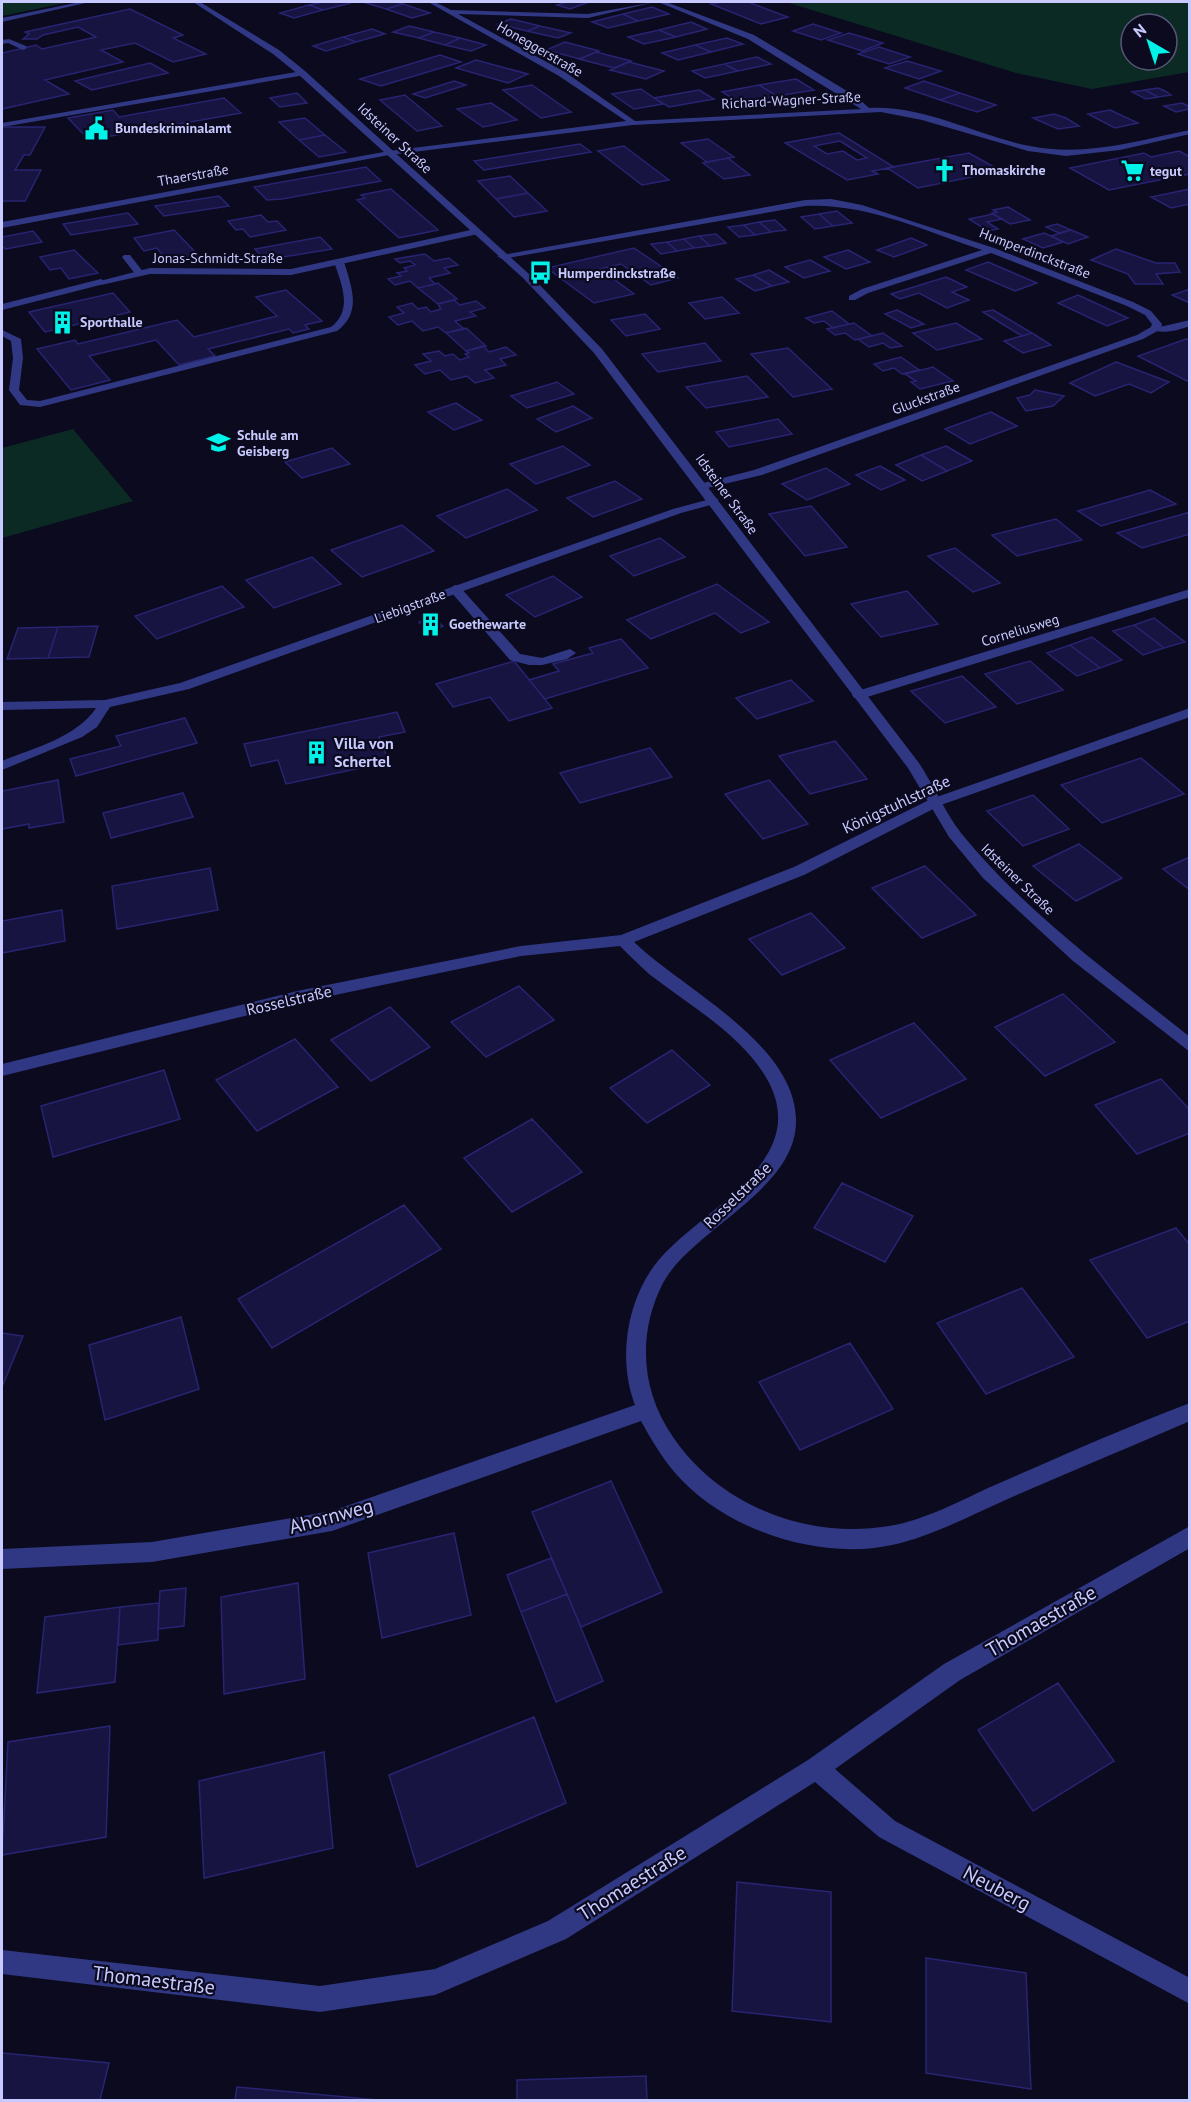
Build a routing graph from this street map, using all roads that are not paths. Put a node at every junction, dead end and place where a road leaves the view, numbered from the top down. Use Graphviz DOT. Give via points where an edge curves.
graph roads {
  1 [pos="87,2"];
  2 [pos="196,2"];
  3 [pos="431,2"];
  4 [pos="652,2"];
  5 [pos="661,2"];
  6 [pos="450,12"];
  7 [pos="2,20"];
  8 [pos="2,42"];
  9 [pos="23,48"];
  10 [pos="302,73"];
  11 [pos="866,109"];
  12 [pos="633,123"];
  13 [pos="2,125"];
  14 [pos="1189,132"];
  15 [pos="389,153"];
  16 [pos="2,225"];
  17 [pos="475,232"];
  18 [pos="991,250"];
  19 [pos="502,256"];
  20 [pos="127,257"];
  21 [pos="339,262"];
  22 [pos="139,273"];
  23 [pos="852,298"];
  24 [pos="2,308"];
  25 [pos="1190,323"];
  26 [pos="1156,329"];
  27 [pos="2,333"];
  28 [pos="703,486"];
  29 [pos="714,501"];
  30 [pos="455,589"];
  31 [pos="1190,593"];
  32 [pos="570,653"];
  33 [pos="859,694"];
  34 [pos="105,704"];
  35 [pos="2,706"];
  36 [pos="1190,712"];
  37 [pos="2,766"];
  38 [pos="936,802"];
  39 [pos="622,940"];
  40 [pos="1190,1046"];
  41 [pos="2,1070"];
  42 [pos="646,1410"];
  43 [pos="1190,1412"];
  44 [pos="1190,1536"];
  45 [pos="2,1559"];
  46 [pos="816,1768"];
  47 [pos="2,1962"];
  48 [pos="1190,1992"];
  1 -- 7 [label="street"];
  2 -- 10 [label="street, Idsteiner Straße"];
  3 -- 6 [label="street, Honeggerstraße"];
  4 -- 6 [label="street" via="588,16"];
  5 -- 11 [label="street" via="751,37"];
  6 -- 12 [label="street, Honeggerstraße" via="562,74"];
  8 -- 9 [label="street"];
  10 -- 13 [label="street"];
  10 -- 15 [label="street, Idsteiner Straße"];
  11 -- 12 [label="street, Richard-Wagner-Straße"];
  11 -- 14 [label="street, Richard-Wagner-Straße" via="907,114 1052,152 1086,152"];
  12 -- 15 [label="street, Richard-Wagner-Straße"];
  15 -- 16 [label="street, Thaerstraße"];
  15 -- 17 [label="street, Idsteiner Straße"];
  17 -- 19 [label="street, Idsteiner Straße"];
  17 -- 21 [label="street, Jonas-Schmidt-Straße"];
  18 -- 19 [label="street, Humperdinckstraße" via="860,207 831,202 805,203"];
  18 -- 23 [label="street"];
  18 -- 26 [label="street, Humperdinckstraße" via="1130,304 1154,318"];
  19 -- 28 [label="street, Idsteiner Straße" via="551,300 598,351"];
  20 -- 22 [label="street"];
  21 -- 22 [label="street, Jonas-Schmidt-Straße" via="277,273"];
  21 -- 27 [label="street" via="351,297 346,320 334,328 50,402 24,403 14,390 16,339"];
  22 -- 24 [label="street, Jonas-Schmidt-Straße"];
  25 -- 26 [label="street, Gluckstraße"];
  26 -- 28 [label="street, Gluckstraße" via="769,470"];
  28 -- 29 [label="street, Idsteiner Straße"];
  29 -- 30 [label="street, Liebigstraße"];
  29 -- 33 [label="street, Idsteiner Straße"];
  30 -- 32 [label="street" via="514,657 546,662"];
  30 -- 34 [label="street, Liebigstraße" via="184,686"];
  31 -- 33 [label="street, Corneliusweg"];
  33 -- 38 [label="street, Idsteiner Straße"];
  34 -- 35 [label="street, Liebigstraße"];
  34 -- 37 [label="street" via="92,724 77,734"];
  36 -- 38 [label="street, Königstuhlstraße"];
  38 -- 39 [label="street, Königstuhlstraße" via="799,871"];
  38 -- 40 [label="street, Idsteiner Straße" via="954,834 988,874 1079,957"];
  39 -- 41 [label="street, Rosselstraße" via="521,951 309,995"];
  39 -- 42 [label="street, Rosselstraße" via="738,1034 782,1090 788,1120 781,1150 760,1178 660,1273 641,1314 635,1361"];
  42 -- 43 [label="street, Rosselstraße" via="673,1456 715,1496 768,1525 828,1539 889,1536 943,1517"];
  42 -- 45 [label="street, Ahornweg" via="332,1521 153,1552"];
  44 -- 46 [label="street, Thomaestraße" via="952,1672"];
  46 -- 47 [label="street, Thomaestraße" via="557,1929 435,1982 320,1999"];
  46 -- 48 [label="street, Neuberg" via="887,1829"];
}
